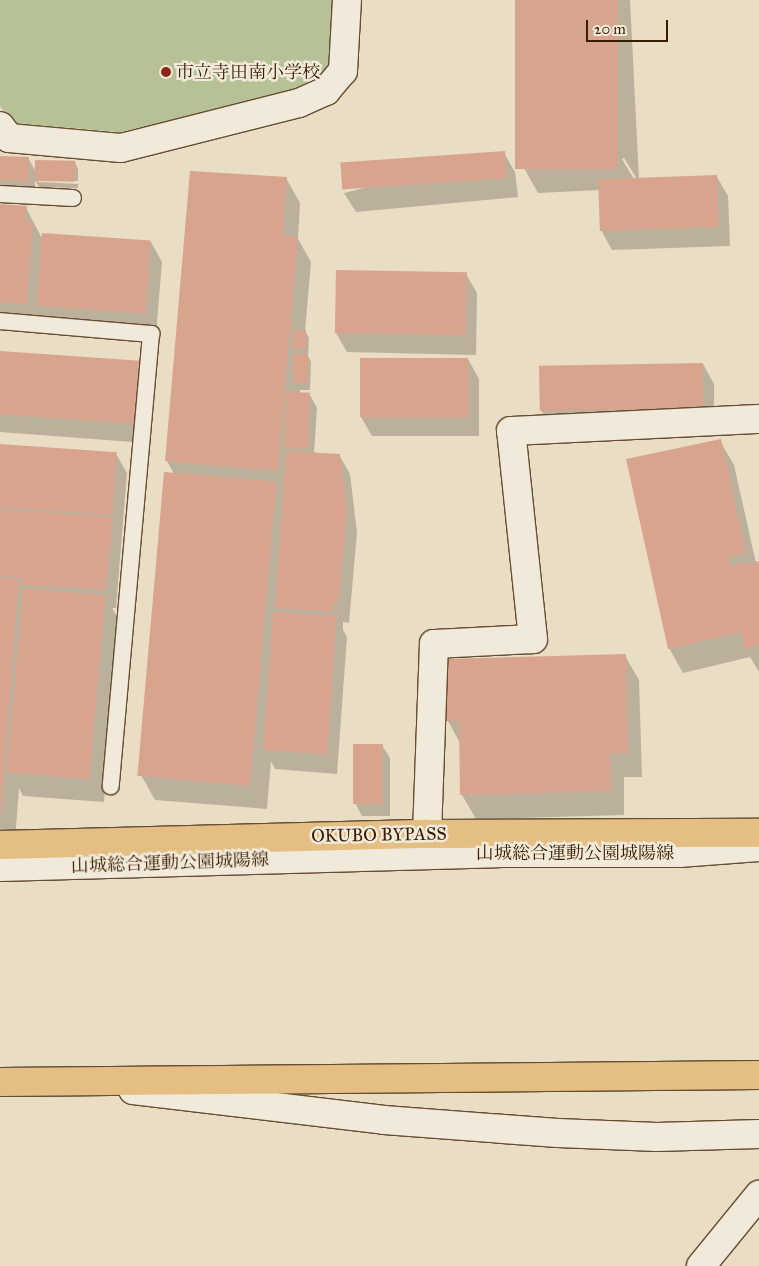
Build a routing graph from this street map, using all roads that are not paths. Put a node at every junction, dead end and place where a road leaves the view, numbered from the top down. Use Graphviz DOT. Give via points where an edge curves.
graph roads {
  1 [pos="348,0"];
  2 [pos="0,126"];
  3 [pos="0,194"];
  4 [pos="73,198"];
  5 [pos="0,321"];
  6 [pos="759,419"];
  7 [pos="111,786"];
  8 [pos="759,833"];
  9 [pos="427,834"];
  10 [pos="0,845"];
  11 [pos="759,847"];
  12 [pos="0,867"];
  13 [pos="759,1075"];
  14 [pos="58,1081"];
  15 [pos="0,1082"];
  16 [pos="759,1134"];
  17 [pos="759,1195"];
  18 [pos="701,1266"];
  1 -- 2 [label="main road" via="343,71 326,91 299,103 121,148 9,138"];
  3 -- 4 [label="lane"];
  5 -- 7 [label="lane" via="150,334"];
  6 -- 9 [label="main road" via="511,431 533,639 434,644"];
  8 -- 9 [label="highway, OKUBO BYPASS"];
  9 -- 10 [label="highway, OKUBO BYPASS"];
  11 -- 12 [label="main road, 山城総合運動公園城陽線" via="679,853 504,853"];
  13 -- 14 [label="highway"];
  14 -- 15 [label="highway"];
  14 -- 16 [label="main road" via="384,1120 657,1137"];
  17 -- 18 [label="main road"];
}
